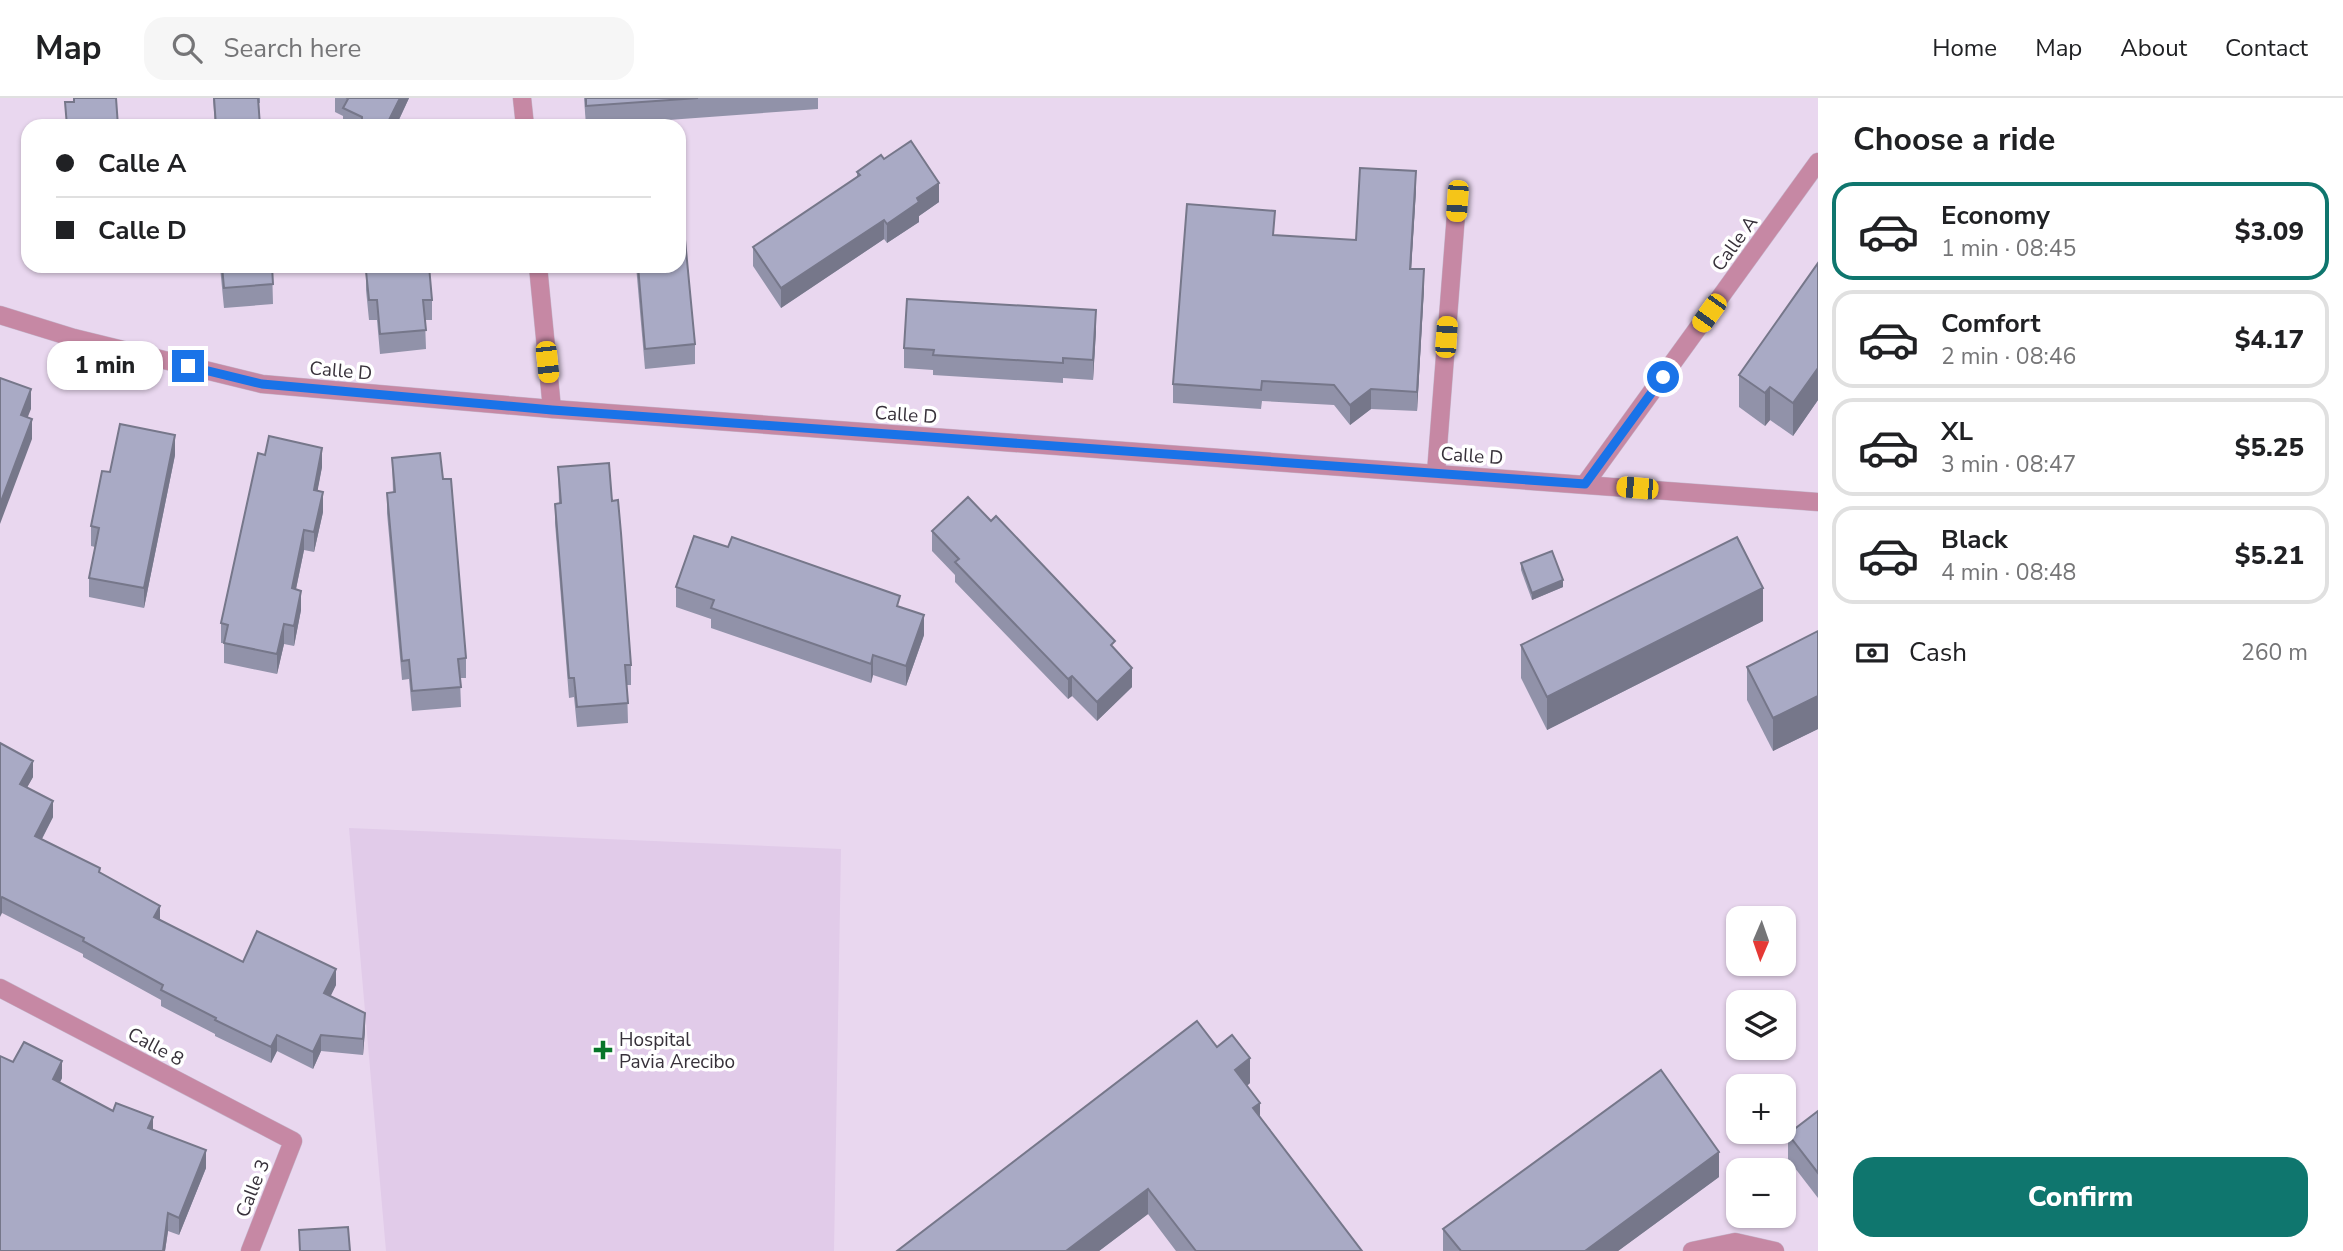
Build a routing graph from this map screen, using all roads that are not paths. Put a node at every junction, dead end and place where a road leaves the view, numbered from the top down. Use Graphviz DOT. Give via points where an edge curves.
graph roads {
  1 [pos="522,98"];
  2 [pos="524,119"];
  3 [pos="1818,162"];
  4 [pos="1457,201"];
  5 [pos="539,273"];
  6 [pos="0,315"];
  7 [pos="552,410"];
  8 [pos="1436,473"];
  9 [pos="1585,484"];
  10 [pos="1818,502"];
  11 [pos="0,988"];
  12 [pos="293,1141"];
  13 [pos="250,1251"];
  14 [pos="1692,1251"];
  15 [pos="1775,1251"];
  1 -- 2 [label="street"];
  3 -- 9 [label="street, Calle A"];
  4 -- 8 [label="street"];
  5 -- 7 [label="street"];
  6 -- 7 [label="street, Calle D" via="262,384"];
  7 -- 8 [label="street, Calle D"];
  8 -- 9 [label="street, Calle D"];
  9 -- 10 [label="street, Calle D"];
  11 -- 12 [label="street, Calle 8"];
  12 -- 13 [label="street, Calle 3"];
  14 -- 15 [label="street" via="1735,1242"];
}
